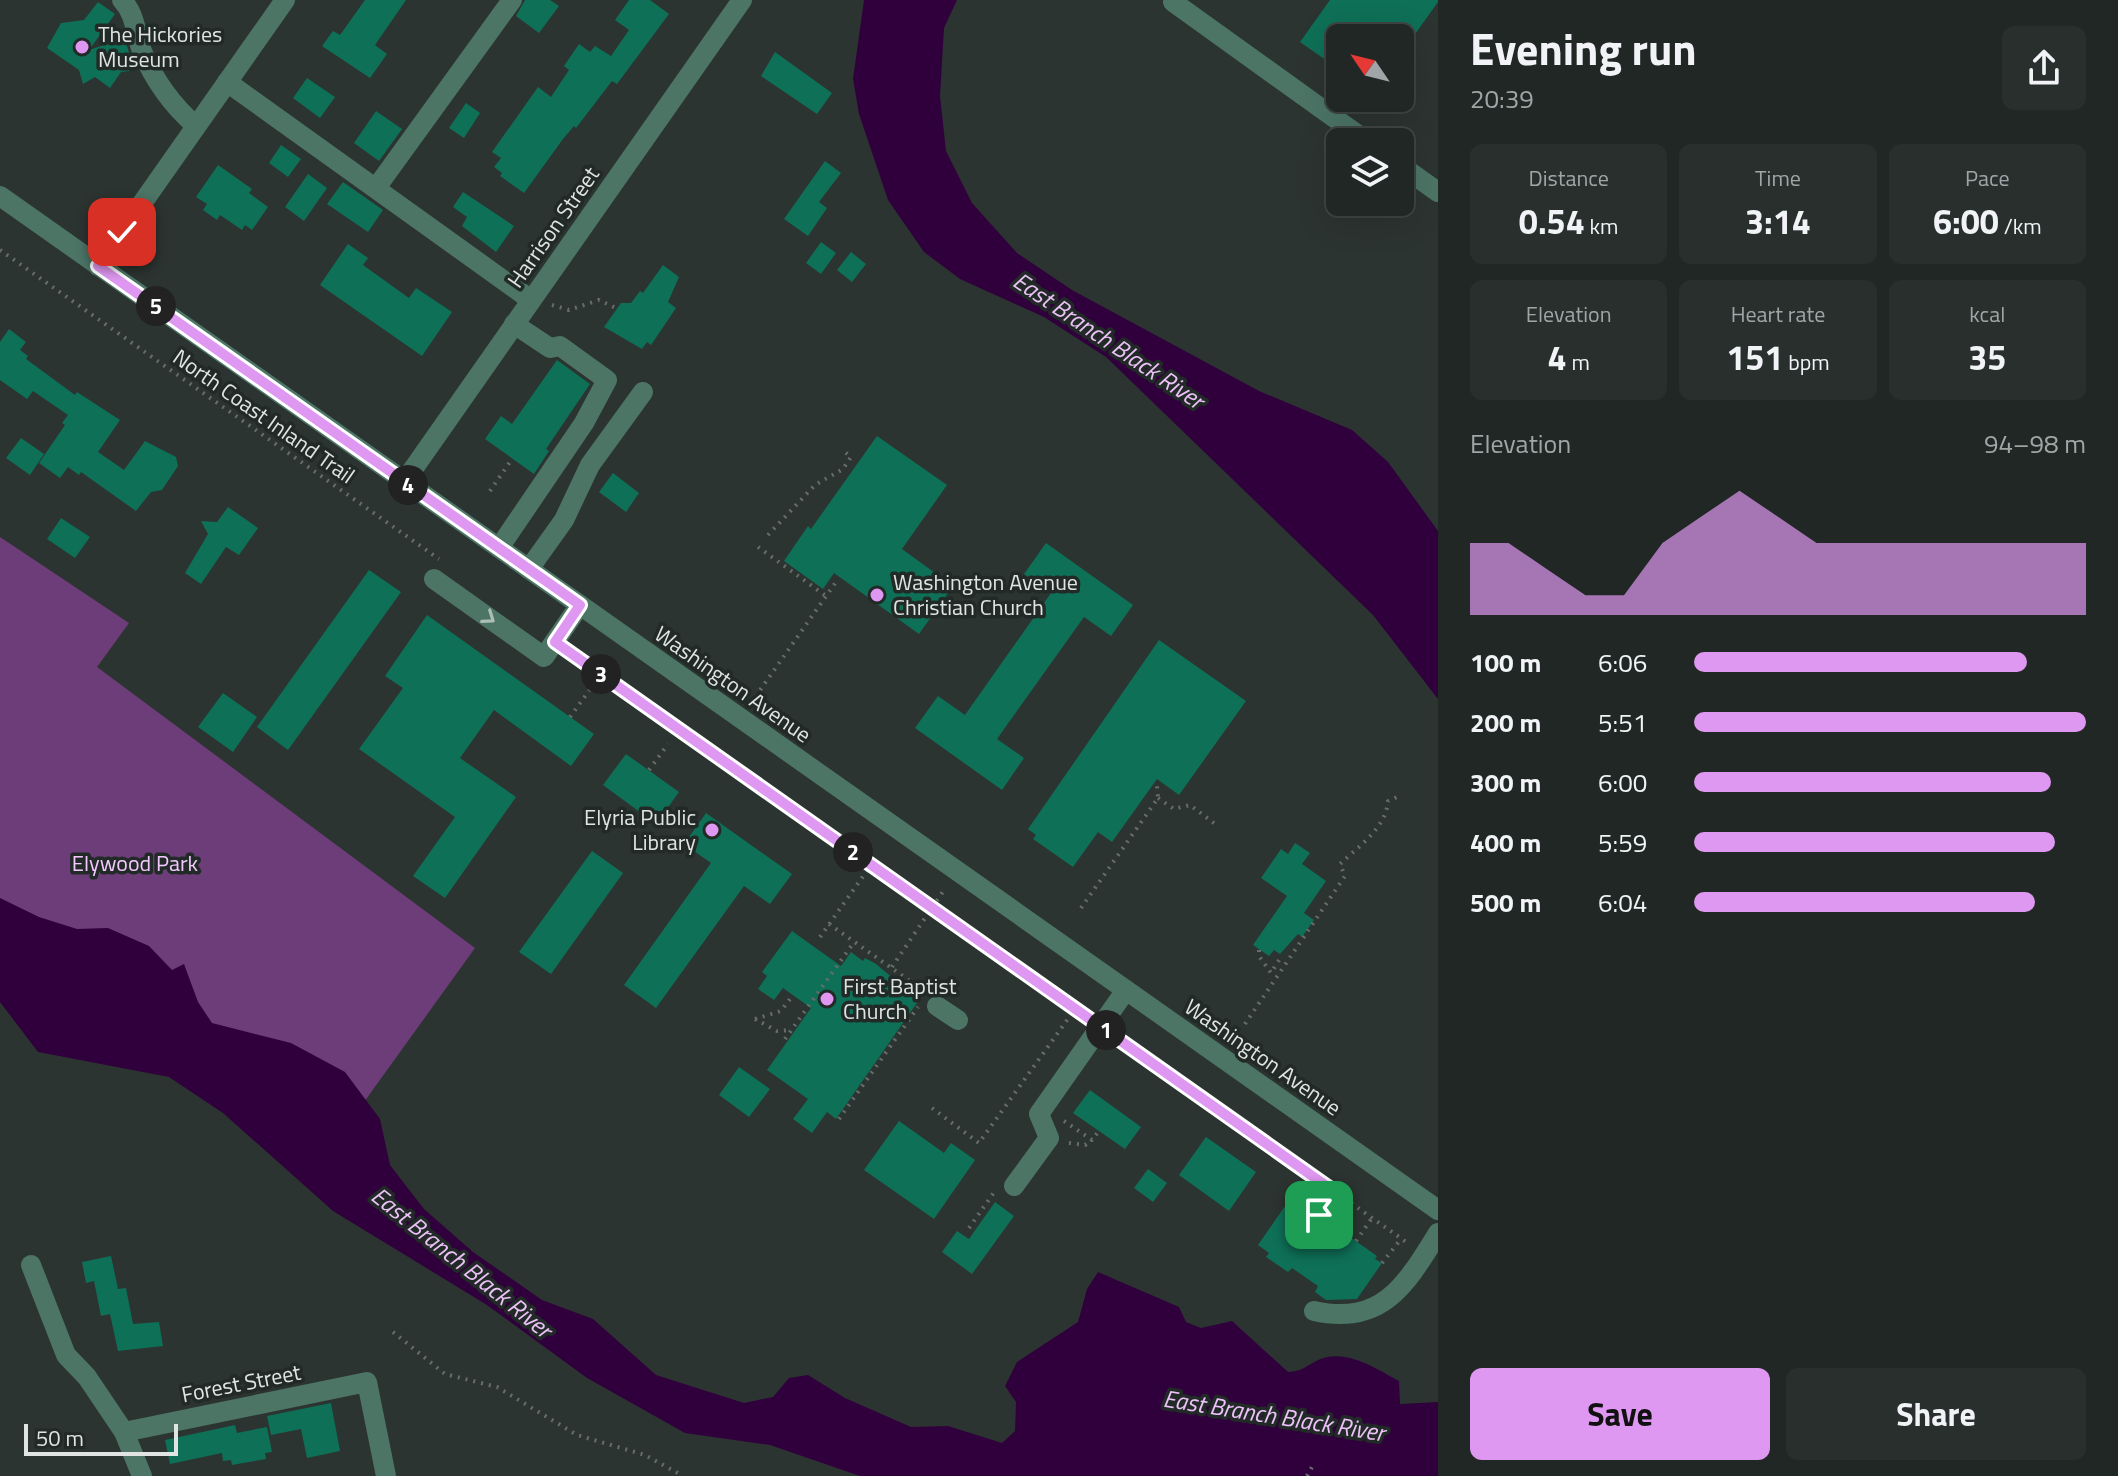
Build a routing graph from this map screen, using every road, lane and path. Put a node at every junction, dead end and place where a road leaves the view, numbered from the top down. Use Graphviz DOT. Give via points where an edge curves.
graph roads {
  1 [pos="122,0"];
  2 [pos="285,0"];
  3 [pos="512,0"];
  4 [pos="742,0"];
  5 [pos="1173,2"];
  6 [pos="227,82"];
  7 [pos="196,126"];
  8 [pos="1348,128"];
  9 [pos="1414,175"];
  10 [pos="376,188"];
  11 [pos="1438,192"];
  12 [pos="0,196"];
  13 [pos="0,250"];
  14 [pos="98,266"];
  15 [pos="537,300"];
  16 [pos="616,308"];
  17 [pos="514,324"];
  18 [pos="643,392"];
  19 [pos="845,452"];
  20 [pos="512,459"];
  21 [pos="404,482"];
  22 [pos="490,491"];
  23 [pos="353,499"];
  24 [pos="768,535"];
  25 [pos="758,547"];
  26 [pos="499,548"];
  27 [pos="529,569"];
  28 [pos="434,579"];
  29 [pos="836,582"];
  30 [pos="826,596"];
  31 [pos="580,605"];
  32 [pos="555,642"];
  33 [pos="591,688"];
  34 [pos="751,703"];
  35 [pos="570,717"];
  36 [pos="668,744"];
  37 [pos="649,770"];
  38 [pos="1157,786"];
  39 [pos="1397,797"];
  40 [pos="1158,798"];
  41 [pos="1215,824"];
  42 [pos="871,865"];
  43 [pos="944,890"];
  44 [pos="1081,908"];
  45 [pos="933,909"];
  46 [pos="829,924"];
  47 [pos="820,937"];
  48 [pos="854,942"];
  49 [pos="1259,950"];
  50 [pos="1281,957"];
  51 [pos="891,968"];
  52 [pos="1271,973"];
  53 [pos="1276,979"];
  54 [pos="1126,990"];
  55 [pos="790,999"];
  56 [pos="937,1006"];
  57 [pos="1075,1009"];
  58 [pos="958,1020"];
  59 [pos="1245,1024"];
  60 [pos="1100,1026"];
  61 [pos="792,1030"];
  62 [pos="785,1039"];
  63 [pos="932,1108"];
  64 [pos="839,1119"];
  65 [pos="1057,1120"];
  66 [pos="1077,1129"];
  67 [pos="1099,1131"];
  68 [pos="1073,1135"];
  69 [pos="1092,1140"];
  70 [pos="1080,1145"];
  71 [pos="1311,1174"];
  72 [pos="1006,1188"];
  73 [pos="1335,1192"];
  74 [pos="1295,1198"];
  75 [pos="1438,1210"];
  76 [pos="1319,1215"];
  77 [pos="1372,1218"];
  78 [pos="969,1228"];
  79 [pos="1438,1233"];
  80 [pos="1401,1239"];
  81 [pos="1356,1241"];
  82 [pos="1427,1251"];
  83 [pos="1382,1263"];
  84 [pos="31,1265"];
  85 [pos="1314,1311"];
  86 [pos="393,1332"];
  87 [pos="124,1432"];
  88 [pos="1313,1465"];
  89 [pos="142,1476"];
  90 [pos="386,1476"];
  91 [pos="683,1476"];
  92 [pos="1307,1476"];
  1 -- 7 [label="street" via="132,10 143,52 174,107"];
  2 -- 6 [label="street"];
  3 -- 10 [label="street"];
  4 -- 15 [label="street, Harrison Street"];
  5 -- 8 [label="street"];
  6 -- 7 [label="street"];
  6 -- 10 [label="street"];
  7 -- 14 [label="street"];
  9 -- 11 [label="street"];
  10 -- 15 [label="street"];
  12 -- 14 [label="street, Washington Avenue"];
  13 -- 23 [label="path, North Coast Inland Trail"];
  14 -- 21 [label="street, Washington Avenue"];
  15 -- 16 [label="path" via="569,310 599,300"];
  15 -- 17 [label="street, Harrison Street"];
  17 -- 21 [label="street, Harrison Street"];
  17 -- 26 [label="street" via="550,348 560,346 607,380"];
  18 -- 27 [label="street" via="590,465 564,520"];
  19 -- 24 [label="path" via="851,457 843,469 815,485"];
  20 -- 22 [label="path"];
  21 -- 26 [label="street, Washington Avenue"];
  25 -- 30 [label="path"];
  26 -- 27 [label="street, Washington Avenue"];
  27 -- 31 [label="street, Washington Avenue"];
  28 -- 32 [label="street, one-way" via="544,657"];
  29 -- 30 [label="path"];
  30 -- 34 [label="path"];
  31 -- 32 [label="street"];
  31 -- 54 [label="street, Washington Avenue"];
  32 -- 42 [label="path"];
  33 -- 35 [label="path"];
  36 -- 37 [label="path"];
  38 -- 40 [label="path"];
  39 -- 53 [label="path" via="1388,801 1386,817 1376,830 1340,864 1345,876"];
  40 -- 41 [label="path" via="1174,809 1190,805"];
  40 -- 44 [label="path"];
  42 -- 45 [label="path"];
  42 -- 46 [label="path"];
  43 -- 45 [label="path"];
  45 -- 51 [label="path"];
  45 -- 57 [label="path"];
  46 -- 47 [label="path"];
  46 -- 48 [label="path"];
  48 -- 51 [label="path"];
  48 -- 61 [label="path"];
  49 -- 52 [label="path"];
  50 -- 52 [label="path"];
  51 -- 64 [label="path" via="927,993"];
  52 -- 53 [label="path"];
  53 -- 59 [label="path"];
  54 -- 60 [label="street"];
  54 -- 75 [label="street, Washington Avenue"];
  55 -- 61 [label="path" via="781,1011 755,1019 777,1031"];
  56 -- 58 [label="street"];
  57 -- 60 [label="path"];
  57 -- 63 [label="path" via="979,1143"];
  60 -- 71 [label="path"];
  60 -- 72 [label="street" via="1039,1114 1049,1138"];
  61 -- 62 [label="path"];
  65 -- 66 [label="path"];
  66 -- 68 [label="path"];
  66 -- 69 [label="path"];
  67 -- 69 [label="path"];
  69 -- 70 [label="path"];
  71 -- 73 [label="path"];
  71 -- 74 [label="path"];
  72 -- 78 [label="path"];
  73 -- 76 [label="path"];
  73 -- 77 [label="path"];
  77 -- 80 [label="path"];
  77 -- 81 [label="path"];
  79 -- 82 [label="street"];
  80 -- 82 [label="path"];
  80 -- 83 [label="path"];
  82 -- 85 [label="street" via="1411,1276 1370,1310 1340,1316"];
  84 -- 87 [label="street" via="66,1355"];
  86 -- 91 [label="path" via="445,1374 497,1387 577,1435 645,1455"];
  87 -- 89 [label="street"];
  87 -- 90 [label="street, Forest Street" via="367,1382"];
  88 -- 92 [label="path"];
}
